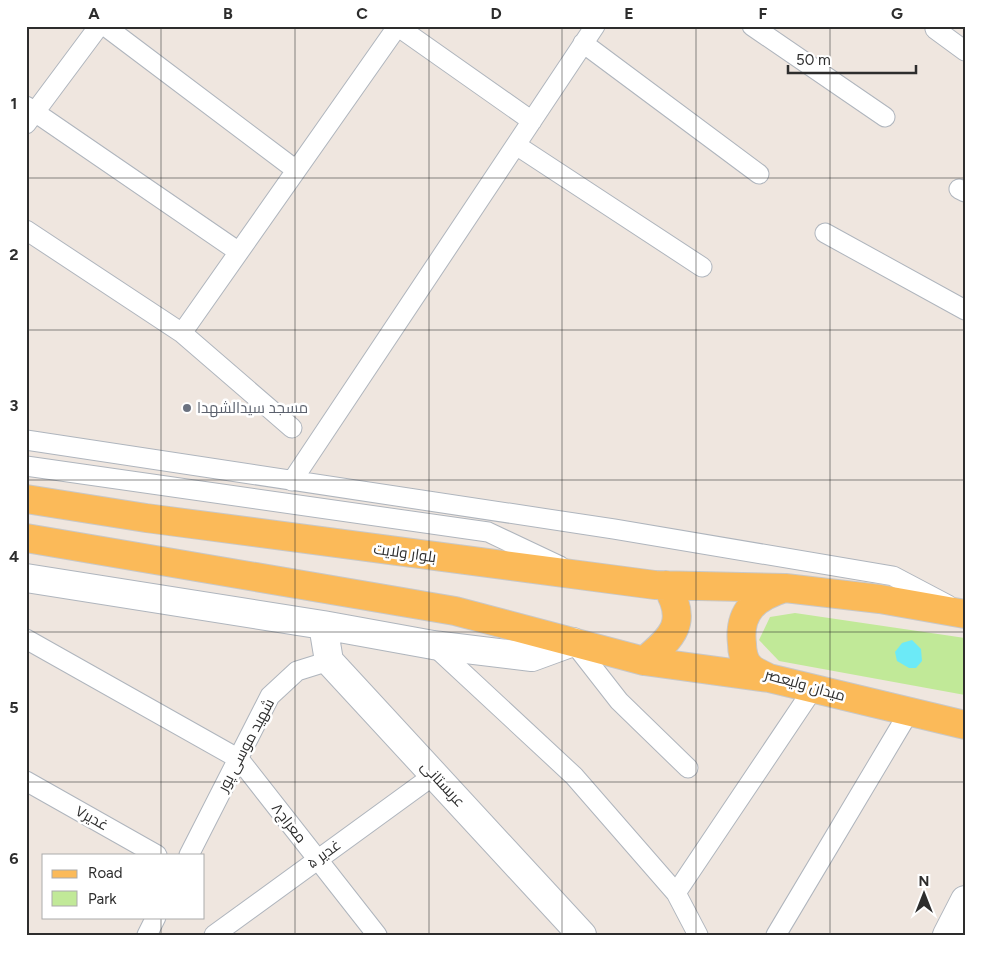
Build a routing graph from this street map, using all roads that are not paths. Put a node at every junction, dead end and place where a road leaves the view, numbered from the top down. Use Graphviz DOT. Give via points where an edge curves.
graph roads {
  1 [pos="99,26"];
  2 [pos="105,26"];
  3 [pos="397,26"];
  4 [pos="595,26"];
  5 [pos="752,26"];
  6 [pos="935,29"];
  7 [pos="583,43"];
  8 [pos="965,51"];
  9 [pos="29,114"];
  10 [pos="884,117"];
  11 [pos="532,121"];
  12 [pos="516,145"];
  13 [pos="296,170"];
  14 [pos="760,174"];
  15 [pos="26,230"];
  16 [pos="825,233"];
  17 [pos="239,252"];
  18 [pos="702,267"];
  19 [pos="965,310"];
  20 [pos="182,333"];
  21 [pos="292,428"];
  22 [pos="26,440"];
  23 [pos="26,466"];
  24 [pos="292,481"];
  25 [pos="26,499"];
  26 [pos="26,538"];
  27 [pos="582,576"];
  28 [pos="26,578"];
  29 [pos="666,585"];
  30 [pos="785,588"];
  31 [pos="965,614"];
  32 [pos="323,625"];
  33 [pos="26,639"];
  34 [pos="573,642"];
  35 [pos="433,645"];
  36 [pos="329,661"];
  37 [pos="644,661"];
  38 [pos="769,678"];
  39 [pos="814,689"];
  40 [pos="909,712"];
  41 [pos="965,726"];
  42 [pos="238,759"];
  43 [pos="688,768"];
  44 [pos="434,775"];
  45 [pos="26,781"];
  46 [pos="155,854"];
  47 [pos="190,854"];
  48 [pos="317,859"];
  49 [pos="676,892"];
  50 [pos="965,900"];
  51 [pos="156,918"];
  52 [pos="147,935"];
  53 [pos="214,935"];
  54 [pos="377,935"];
  55 [pos="582,935"];
  56 [pos="698,935"];
  57 [pos="776,935"];
  58 [pos="947,935"];
  1 -- 9 [label="street"];
  2 -- 13 [label="street"];
  3 -- 11 [label="street"];
  3 -- 13 [label="street"];
  4 -- 7 [label="street"];
  5 -- 10 [label="street"];
  6 -- 8 [label="street"];
  7 -- 11 [label="street"];
  7 -- 14 [label="street"];
  9 -- 17 [label="street"];
  11 -- 12 [label="street"];
  12 -- 18 [label="street"];
  12 -- 24 [label="street"];
  13 -- 17 [label="street"];
  15 -- 20 [label="street"];
  16 -- 19 [label="street"];
  17 -- 20 [label="street"];
  20 -- 21 [label="street"];
  22 -- 24 [label="street"];
  23 -- 27 [label="street" via="488,532"];
  24 -- 31 [label="street" via="614,529 893,576"];
  25 -- 27 [label="main road, بلوار ولایت"];
  26 -- 34 [label="main road" via="455,611"];
  27 -- 29 [label="main road, بلوار ولایت"];
  28 -- 32 [label="street"];
  29 -- 30 [label="main road, بلوار ولایت"];
  29 -- 37 [label="main road" via="675,599 678,616 673,632"];
  30 -- 31 [label="main road" via="880,599"];
  30 -- 38 [label="main road, میدان ولیعصر" via="771,592 751,606 743,618 744,657 749,667"];
  32 -- 35 [label="street"];
  32 -- 36 [label="street"];
  33 -- 42 [label="street"];
  34 -- 35 [label="street" via="532,657"];
  34 -- 37 [label="main road"];
  34 -- 43 [label="street" via="619,701"];
  35 -- 49 [label="street" via="574,776"];
  36 -- 42 [label="street, شهید موسی پور" via="297,671 270,696"];
  36 -- 44 [label="street, عربستانی"];
  37 -- 38 [label="main road"];
  38 -- 39 [label="main road, میدان ولیعصر"];
  39 -- 40 [label="main road, میدان ولیعصر"];
  39 -- 49 [label="street"];
  40 -- 41 [label="main road, میدان ولیعصر"];
  40 -- 57 [label="street"];
  42 -- 47 [label="street, شهید موسی پور"];
  42 -- 48 [label="street, معراج۸"];
  44 -- 48 [label="street, غدیر ۵"];
  44 -- 55 [label="street, عربستانی"];
  45 -- 46 [label="street, غدیر۷"];
  48 -- 53 [label="street, غدیر ۵"];
  48 -- 54 [label="street, معراج۸"];
  49 -- 56 [label="street"];
  50 -- 58 [label="street"];
  51 -- 52 [label="street"];
}
